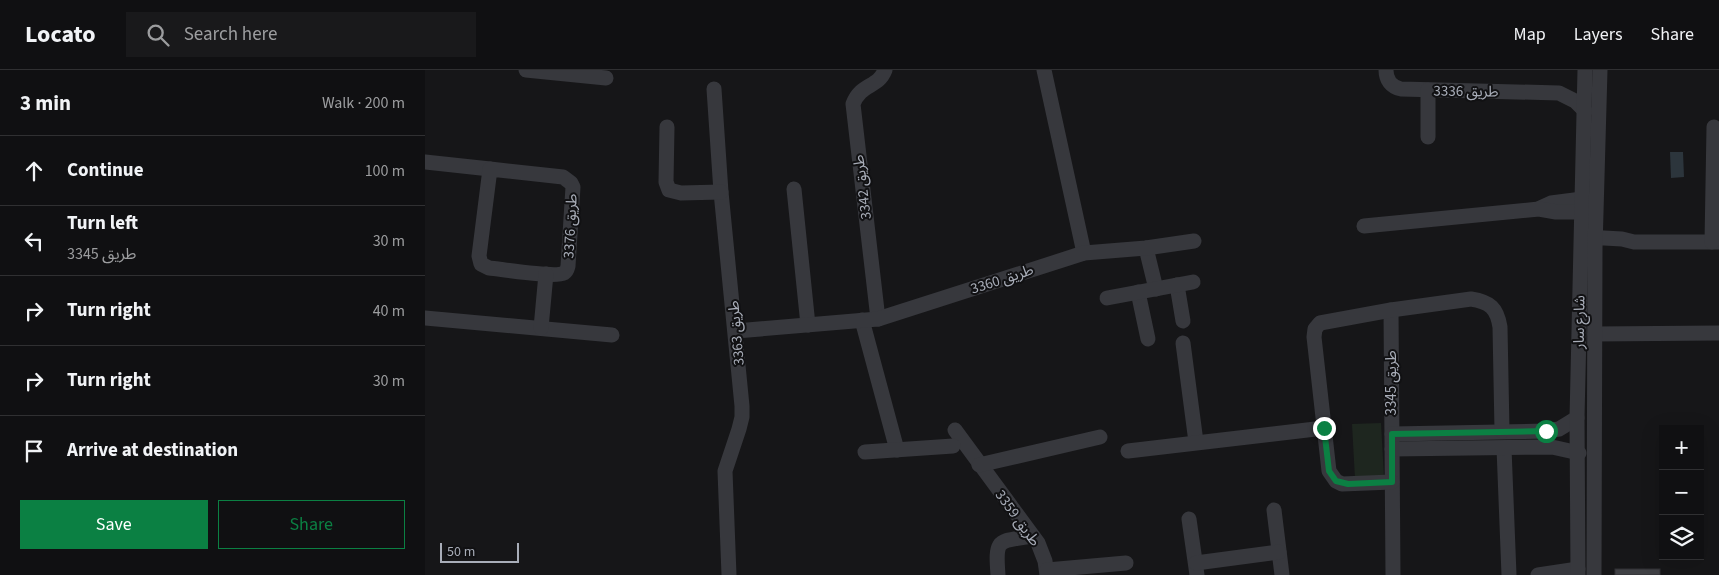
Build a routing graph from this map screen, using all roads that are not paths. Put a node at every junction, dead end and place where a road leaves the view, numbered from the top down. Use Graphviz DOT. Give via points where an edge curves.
graph roads {
  1 [pos="526,70"];
  2 [pos="534,70"];
  3 [pos="885,70"];
  4 [pos="1045,70"];
  5 [pos="1387,70"];
  6 [pos="1590,72"];
  7 [pos="606,78"];
  8 [pos="714,88"];
  9 [pos="1428,90"];
  10 [pos="1559,92"];
  11 [pos="1585,110"];
  12 [pos="667,127"];
  13 [pos="1714,127"];
  14 [pos="1428,137"];
  15 [pos="425,162"];
  16 [pos="491,169"];
  17 [pos="794,189"];
  18 [pos="721,192"];
  19 [pos="1582,206"];
  20 [pos="1364,226"];
  21 [pos="1194,241"];
  22 [pos="1716,242"];
  23 [pos="1588,243"];
  24 [pos="1146,248"];
  25 [pos="1084,253"];
  26 [pos="546,274"];
  27 [pos="1193,282"];
  28 [pos="1177,285"];
  29 [pos="1157,289"];
  30 [pos="1138,292"];
  31 [pos="1107,298"];
  32 [pos="1391,310"];
  33 [pos="425,318"];
  34 [pos="878,319"];
  35 [pos="861,320"];
  36 [pos="1183,321"];
  37 [pos="807,325"];
  38 [pos="541,328"];
  39 [pos="736,331"];
  40 [pos="1719,333"];
  41 [pos="612,334"];
  42 [pos="1595,334"];
  43 [pos="1148,339"];
  44 [pos="1183,343"];
  45 [pos="1577,418"];
  46 [pos="1324,428"];
  47 [pos="1503,431"];
  48 [pos="1101,437"];
  49 [pos="1197,442"];
  50 [pos="1392,442"];
  51 [pos="1504,448"];
  52 [pos="897,450"];
  53 [pos="1128,451"];
  54 [pos="865,452"];
  55 [pos="1579,453"];
  56 [pos="979,465"];
  57 [pos="1392,482"];
  58 [pos="1274,510"];
  59 [pos="1189,519"];
  60 [pos="1032,536"];
  61 [pos="1279,552"];
  62 [pos="1126,563"];
  63 [pos="1196,569"];
  64 [pos="1047,572"];
  65 [pos="1578,572"];
  66 [pos="729,575"];
  67 [pos="998,575"];
  68 [pos="1282,575"];
  69 [pos="1393,575"];
  70 [pos="1509,575"];
  71 [pos="1538,575"];
  72 [pos="1594,575"];
  1 -- 2 [label="street"];
  2 -- 7 [label="street"];
  3 -- 34 [label="street, طريق 3342" via="878,81 857,95 853,104"];
  4 -- 25 [label="street"];
  5 -- 9 [label="street, طريق 3336" via="1388,80 1396,88"];
  6 -- 10 [label="street"];
  6 -- 11 [label="street, شارع سار"];
  6 -- 23 [label="street, شارع سار"];
  8 -- 18 [label="street, طريق 3363"];
  9 -- 10 [label="street, طريق 3336"];
  9 -- 14 [label="street"];
  10 -- 11 [label="street"];
  11 -- 19 [label="street, شارع سار"];
  12 -- 18 [label="street" via="666,182 669,190 681,193"];
  13 -- 22 [label="street"];
  15 -- 16 [label="street, طريق 3376"];
  16 -- 26 [label="street, طريق 3376" via="480,262 489,268"];
  16 -- 26 [label="street, طريق 3376" via="563,177 571,183 567,270 562,274"];
  17 -- 37 [label="street"];
  18 -- 39 [label="street, طريق 3363"];
  19 -- 20 [label="street" via="1556,212 1539,209"];
  19 -- 23 [label="street, شارع سار"];
  21 -- 24 [label="street, طريق 3360"];
  22 -- 23 [label="street" via="1634,242 1622,239"];
  23 -- 42 [label="street, شارع سار"];
  23 -- 45 [label="street, شارع سار"];
  24 -- 25 [label="street, طريق 3360"];
  24 -- 29 [label="street"];
  25 -- 34 [label="street, طريق 3360"];
  26 -- 38 [label="street, طريق 3376"];
  27 -- 28 [label="street"];
  28 -- 29 [label="street"];
  28 -- 36 [label="street"];
  29 -- 30 [label="street"];
  30 -- 31 [label="street"];
  30 -- 43 [label="street"];
  32 -- 46 [label="street" via="1327,321 1320,323 1315,330"];
  32 -- 47 [label="street" via="1471,300 1482,301 1492,307 1500,327"];
  32 -- 50 [label="street, طريق 3345"];
  33 -- 38 [label="street"];
  34 -- 35 [label="street, طريق 3360"];
  35 -- 37 [label="street, طريق 3360"];
  35 -- 52 [label="street"];
  37 -- 39 [label="street, طريق 3360"];
  38 -- 41 [label="street"];
  39 -- 66 [label="street, طريق 3363" via="742,417 725,471"];
  40 -- 42 [label="street"];
  42 -- 72 [label="street, شارع سار"];
  44 -- 49 [label="street"];
  45 -- 47 [label="street" via="1550,431"];
  45 -- 55 [label="street, شارع سار"];
  46 -- 49 [label="street"];
  46 -- 57 [label="street" via="1329,471 1336,481 1348,484"];
  47 -- 50 [label="street"];
  47 -- 51 [label="street"];
  48 -- 56 [label="street"];
  49 -- 53 [label="street"];
  50 -- 51 [label="street"];
  50 -- 57 [label="street, طريق 3345"];
  51 -- 55 [label="street" via="1552,447"];
  51 -- 70 [label="street"];
  52 -- 54 [label="street"];
  52 -- 56 [label="street, طريق 3359" via="954,438"];
  55 -- 65 [label="street, شارع سار"];
  56 -- 60 [label="street, طريق 3359"];
  57 -- 69 [label="street, طريق 3345"];
  58 -- 61 [label="street"];
  59 -- 63 [label="street"];
  60 -- 64 [label="street, طريق 3359" via="1043,552"];
  60 -- 67 [label="street" via="1004,541 999,545 996,551"];
  61 -- 63 [label="street"];
  61 -- 68 [label="street"];
  62 -- 64 [label="street"];
  65 -- 71 [label="street"];
}
